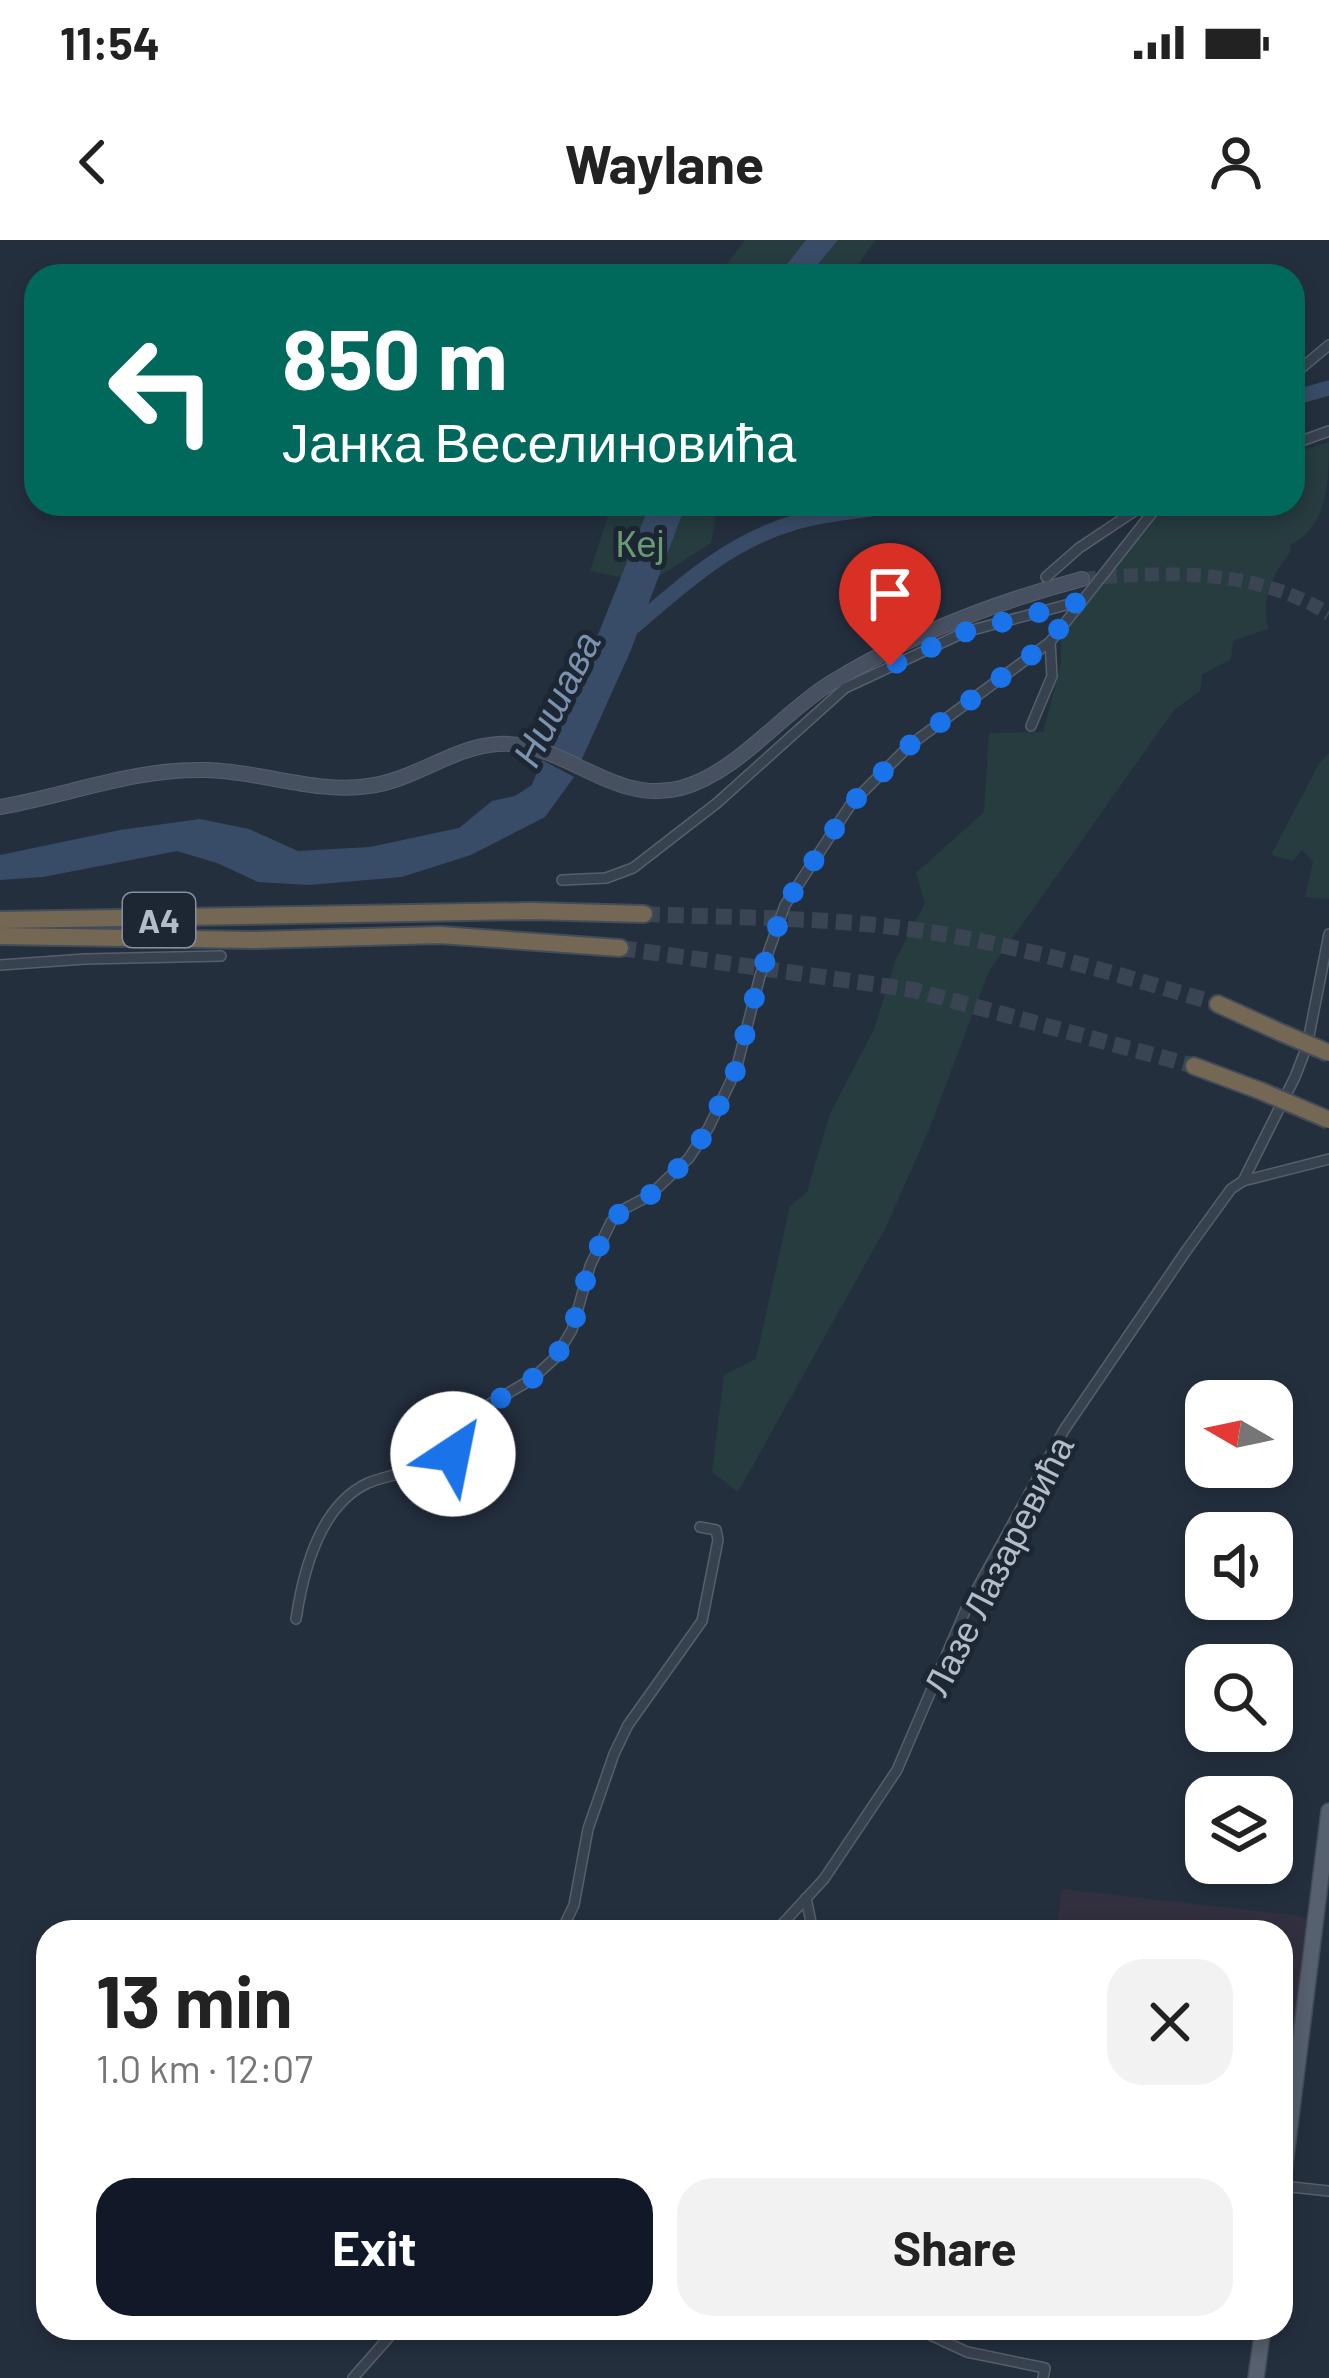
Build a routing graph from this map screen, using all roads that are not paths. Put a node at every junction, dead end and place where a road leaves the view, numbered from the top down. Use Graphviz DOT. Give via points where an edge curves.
graph roads {
  1 [pos="1329,345"];
  2 [pos="1305,365"];
  3 [pos="1127,516"];
  4 [pos="1149,516"];
  5 [pos="1046,577"];
  6 [pos="1082,579"];
  7 [pos="1079,602"];
  8 [pos="1049,642"];
  9 [pos="1031,726"];
  10 [pos="0,807"];
  11 [pos="562,880"];
  12 [pos="644,914"];
  13 [pos="0,920"];
  14 [pos="1329,934"];
  15 [pos="0,936"];
  16 [pos="620,948"];
  17 [pos="221,956"];
  18 [pos="0,965"];
  19 [pos="1218,1004"];
  20 [pos="1329,1053"];
  21 [pos="1194,1066"];
  22 [pos="1329,1120"];
  23 [pos="1329,1159"];
  24 [pos="1243,1181"];
  25 [pos="700,1527"];
  26 [pos="296,1619"];
  27 [pos="1329,1811"];
  28 [pos="806,1898"];
  29 [pos="567,1920"];
  30 [pos="786,1920"];
  31 [pos="811,1920"];
  32 [pos="1293,2097"];
  33 [pos="1293,2187"];
  34 [pos="1329,2191"];
  35 [pos="386,2340"];
  36 [pos="941,2340"];
  37 [pos="1261,2340"];
  38 [pos="353,2378"];
  39 [pos="1043,2378"];
  40 [pos="1256,2378"];
  1 -- 2 [label="street"];
  3 -- 5 [label="street"];
  4 -- 7 [label="street"];
  6 -- 10 [label="main road" via="854,670 735,758 694,783 655,792 609,783 522,746 484,746 373,786 176,771"];
  7 -- 8 [label="street"];
  7 -- 11 [label="street" via="965,632 845,688 633,868"];
  8 -- 9 [label="street" via="1052,676"];
  8 -- 26 [label="street" via="910,745 859,794 785,905 726,1095 689,1158 611,1222 562,1350 478,1412 449,1458 350,1496 317,1541"];
  12 -- 13 [label="highway, A4"];
  14 -- 24 [label="street, Лазе Лазаревића" via="1307,1046"];
  15 -- 16 [label="highway, A4" via="440,935"];
  17 -- 18 [label="street"];
  19 -- 20 [label="highway, bridge"];
  21 -- 22 [label="highway, bridge"];
  23 -- 24 [label="street"];
  24 -- 28 [label="street, Лазе Лазаревића" via="1038,1472 966,1610 897,1770"];
  25 -- 29 [label="street" via="716,1530 718,1540 702,1621 614,1754"];
  27 -- 32 [label="main road"];
  28 -- 30 [label="street, Лазе Лазаревића"];
  28 -- 31 [label="street"];
  33 -- 34 [label="street"];
  35 -- 38 [label="street"];
  36 -- 39 [label="street" via="1045,2368"];
  37 -- 40 [label="main road"];
}
